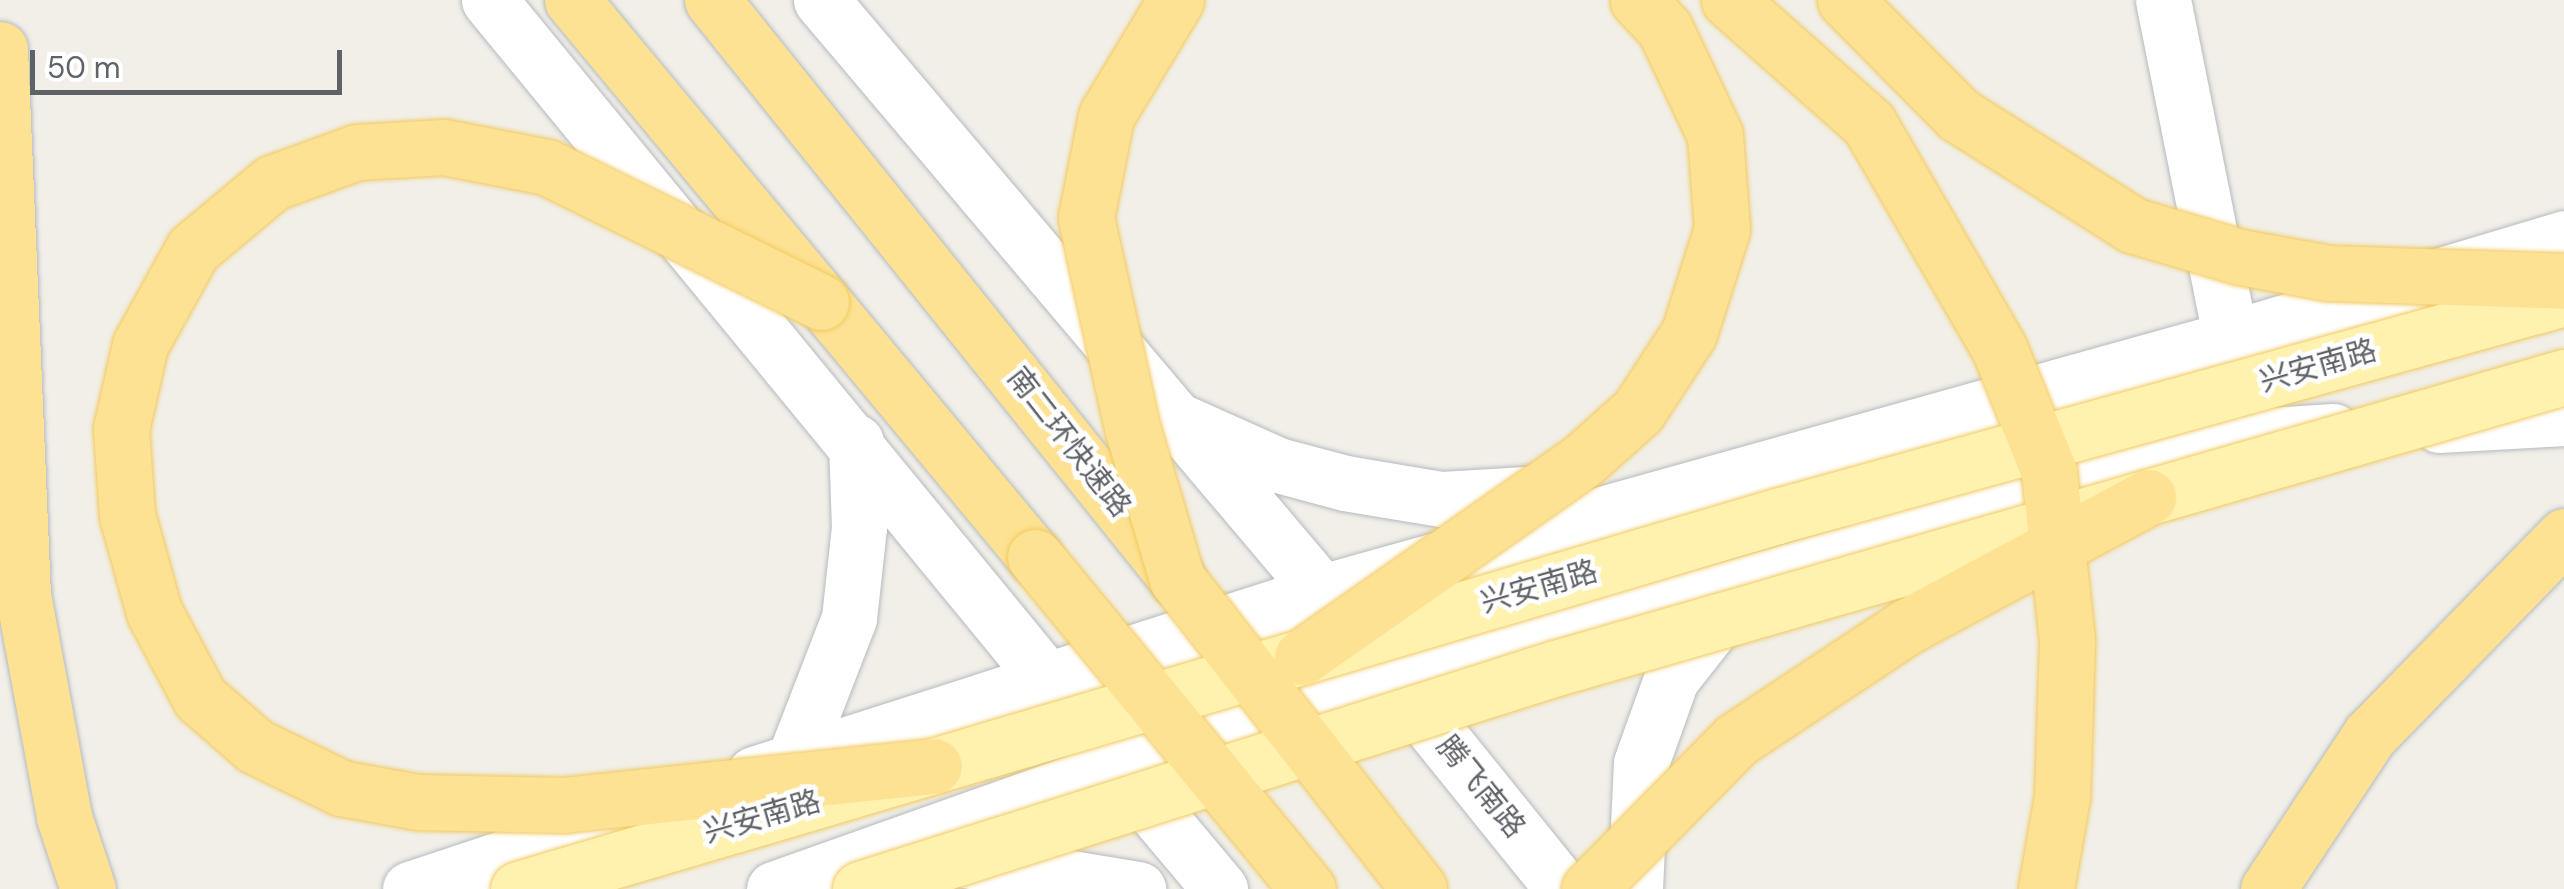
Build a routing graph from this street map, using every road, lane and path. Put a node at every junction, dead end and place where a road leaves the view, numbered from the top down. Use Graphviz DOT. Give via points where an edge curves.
graph roads {
  1 [pos="488,0"];
  2 [pos="572,0"];
  3 [pos="712,0"];
  4 [pos="821,0"];
  5 [pos="1176,0"];
  6 [pos="1638,0"];
  7 [pos="1730,0"];
  8 [pos="1845,0"];
  9 [pos="2163,0"];
  10 [pos="0,48"];
  11 [pos="2564,238"];
  12 [pos="2564,280"];
  13 [pos="2564,298"];
  14 [pos="821,302"];
  15 [pos="2228,340"];
  16 [pos="2564,376"];
  17 [pos="1173,418"];
  18 [pos="2564,418"];
  19 [pos="2255,436"];
  20 [pos="856,442"];
  21 [pos="1708,484"];
  22 [pos="2148,496"];
  23 [pos="2564,536"];
  24 [pos="1176,579"];
  25 [pos="1745,584"];
  26 [pos="1322,592"];
  27 [pos="1302,657"];
  28 [pos="1045,676"];
  29 [pos="1398,684"];
  30 [pos="794,760"];
  31 [pos="934,766"];
  32 [pos="1118,767"];
  33 [pos="875,869"];
  34 [pos="88,889"];
  35 [pos="410,889"];
  36 [pos="518,889"];
  37 [pos="774,889"];
  38 [pos="1138,889"];
  39 [pos="1220,889"];
  40 [pos="1308,889"];
  41 [pos="1419,889"];
  42 [pos="1564,889"];
  43 [pos="1589,889"];
  44 [pos="1635,889"];
  45 [pos="2046,889"];
  46 [pos="2268,889"];
  1 -- 20 [label="main road"];
  2 -- 14 [label="highway"];
  3 -- 24 [label="highway, 南二环快速路"];
  4 -- 17 [label="main road, 腾飞南路"];
  5 -- 24 [label="highway, bridge" via="1106,116 1086,218 1132,427"];
  6 -- 27 [label="highway, bridge" via="1665,29 1715,135 1722,228 1689,333 1638,411 1582,460"];
  7 -- 45 [label="highway, bridge" via="1869,124 1999,348 2050,472 2067,641 2062,797"];
  8 -- 12 [label="highway, bridge" via="1959,115 2132,225 2240,257 2328,273"];
  9 -- 15 [label="main road"];
  10 -- 34 [label="highway" via="12,206 23,595 64,816"];
  11 -- 15 [label="main road, 兴安南路"];
  13 -- 27 [label="main road, 兴安南路, bridge"];
  14 -- 31 [label="highway, bridge" via="546,167 444,147 356,152 272,183 193,249 140,345 121,429 126,515 154,612 200,698 255,746 340,788 418,802 563,805"];
  14 -- 40 [label="highway, bridge"];
  15 -- 19 [label="main road"];
  15 -- 21 [label="main road, 兴安南路"];
  16 -- 22 [label="main road, bridge"];
  17 -- 21 [label="main road" via="1278,465 1442,498"];
  17 -- 26 [label="main road, 腾飞南路"];
  18 -- 19 [label="main road, 兴安南路"];
  19 -- 25 [label="main road, 兴安南路"];
  20 -- 28 [label="main road"];
  20 -- 30 [label="main road" via="859,528 849,618"];
  21 -- 26 [label="main road, 兴安南路"];
  22 -- 33 [label="main road, bridge"];
  22 -- 43 [label="highway, bridge" via="1906,627 1736,740"];
  23 -- 46 [label="highway" via="2370,735"];
  24 -- 41 [label="highway, 南二环快速路, bridge"];
  25 -- 29 [label="main road, 兴安南路"];
  25 -- 44 [label="main road" via="1671,679 1642,763"];
  26 -- 28 [label="main road, 兴安南路"];
  26 -- 29 [label="main road, 腾飞南路"];
  27 -- 31 [label="main road, 兴安南路, bridge"];
  28 -- 30 [label="main road, 兴安南路"];
  28 -- 32 [label="main road"];
  29 -- 32 [label="main road, 兴安南路"];
  29 -- 42 [label="main road, 腾飞南路"];
  30 -- 35 [label="main road, 兴安南路"];
  31 -- 36 [label="main road, 兴安南路, bridge"];
  32 -- 33 [label="main road, 兴安南路"];
  32 -- 39 [label="main road"];
  33 -- 37 [label="main road, 兴安南路"];
  33 -- 38 [label="main road"];
}
